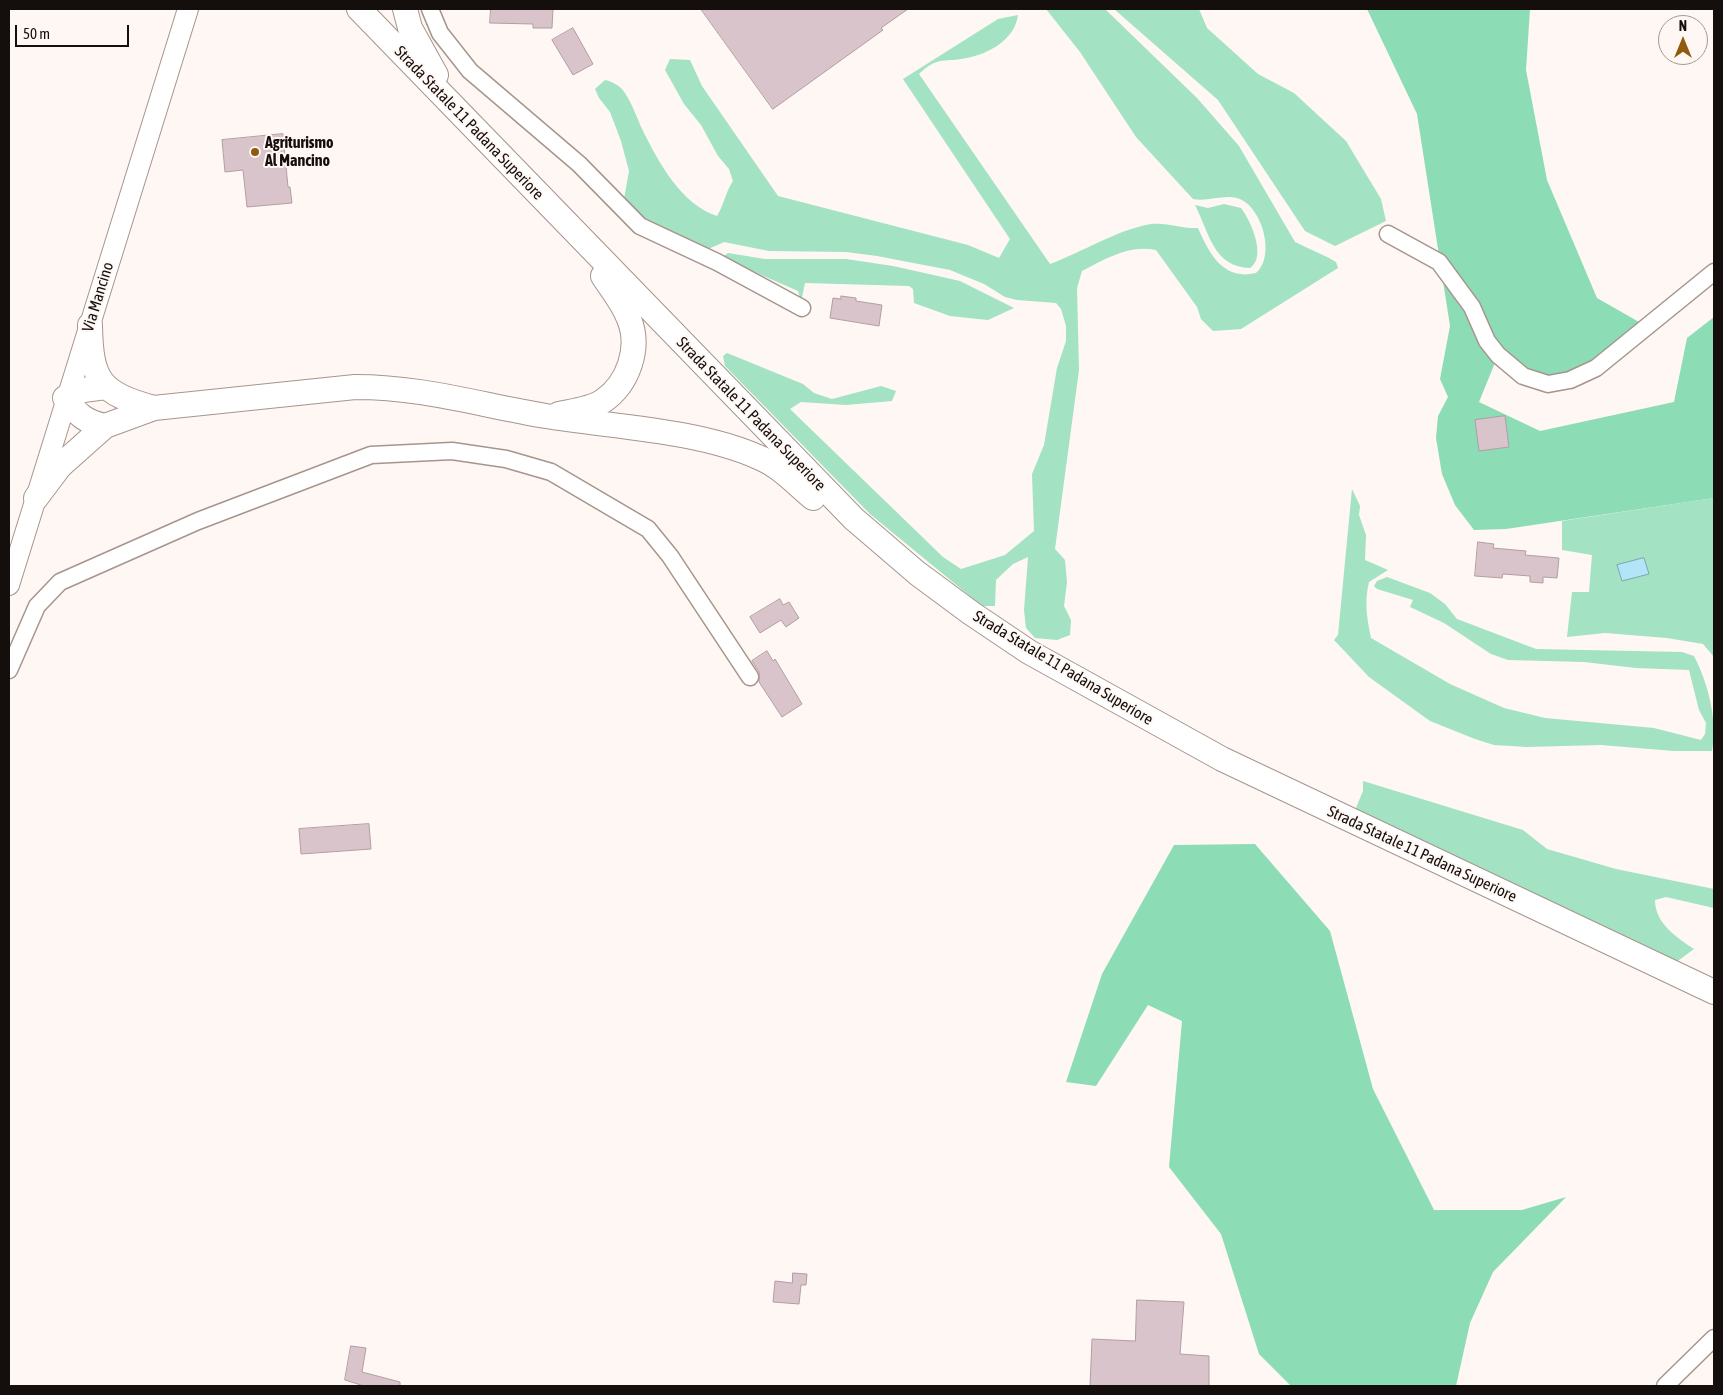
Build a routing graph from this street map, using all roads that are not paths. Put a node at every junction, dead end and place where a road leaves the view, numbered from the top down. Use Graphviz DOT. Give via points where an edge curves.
graph roads {
  1 [pos="188,9"];
  2 [pos="360,9"];
  3 [pos="405,9"];
  4 [pos="430,9"];
  5 [pos="460,113"];
  6 [pos="562,220"];
  7 [pos="1388,234"];
  8 [pos="1714,272"];
  9 [pos="802,308"];
  10 [pos="90,324"];
  11 [pos="106,387"];
  12 [pos="65,398"];
  13 [pos="154,408"];
  14 [pos="548,416"];
  15 [pos="105,426"];
  16 [pos="36,498"];
  17 [pos="9,585"];
  18 [pos="970,613"];
  19 [pos="9,670"];
  20 [pos="750,677"];
  21 [pos="1714,992"];
  22 [pos="1714,1338"];
  23 [pos="1672,1384"];
  1 -- 10 [label="main road, Via Mancino"];
  2 -- 5 [label="highway, Strada Statale 11 Padana Superiore"];
  3 -- 5 [label="highway" via="421,50"];
  4 -- 9 [label="street" via="440,33 470,71 579,164 640,226 717,262"];
  5 -- 6 [label="highway, Strada Statale 11 Padana Superiore"];
  6 -- 14 [label="highway" via="617,296 630,320 634,346 630,367 619,386 602,402"];
  6 -- 18 [label="highway, Strada Statale 11 Padana Superiore" via="854,519"];
  7 -- 8 [label="street" via="1439,262 1472,307 1487,341 1498,355 1523,376 1548,384 1570,380 1596,368"];
  10 -- 11 [label="highway" via="91,355 96,372"];
  10 -- 12 [label="main road, Via Mancino"];
  11 -- 12 [label="highway" via="83,390"];
  11 -- 13 [label="highway" via="124,400"];
  12 -- 15 [label="highway" via="78,415 91,424"];
  12 -- 16 [label="main road, Via Mancino"];
  13 -- 14 [label="highway" via="326,389 384,387 433,392"];
  13 -- 15 [label="highway"];
  14 -- 18 [label="highway" via="716,442 760,457 784,473 907,580"];
  15 -- 16 [label="highway" via="60,466"];
  16 -- 17 [label="main road, Via Mancino"];
  18 -- 21 [label="highway, Strada Statale 11 Padana Superiore" via="1029,652 1222,760"];
  19 -- 20 [label="street" via="36,606 60,582 198,521 370,455 452,451 506,459 551,472 648,530 670,556"];
  22 -- 23 [label="street"];
}
